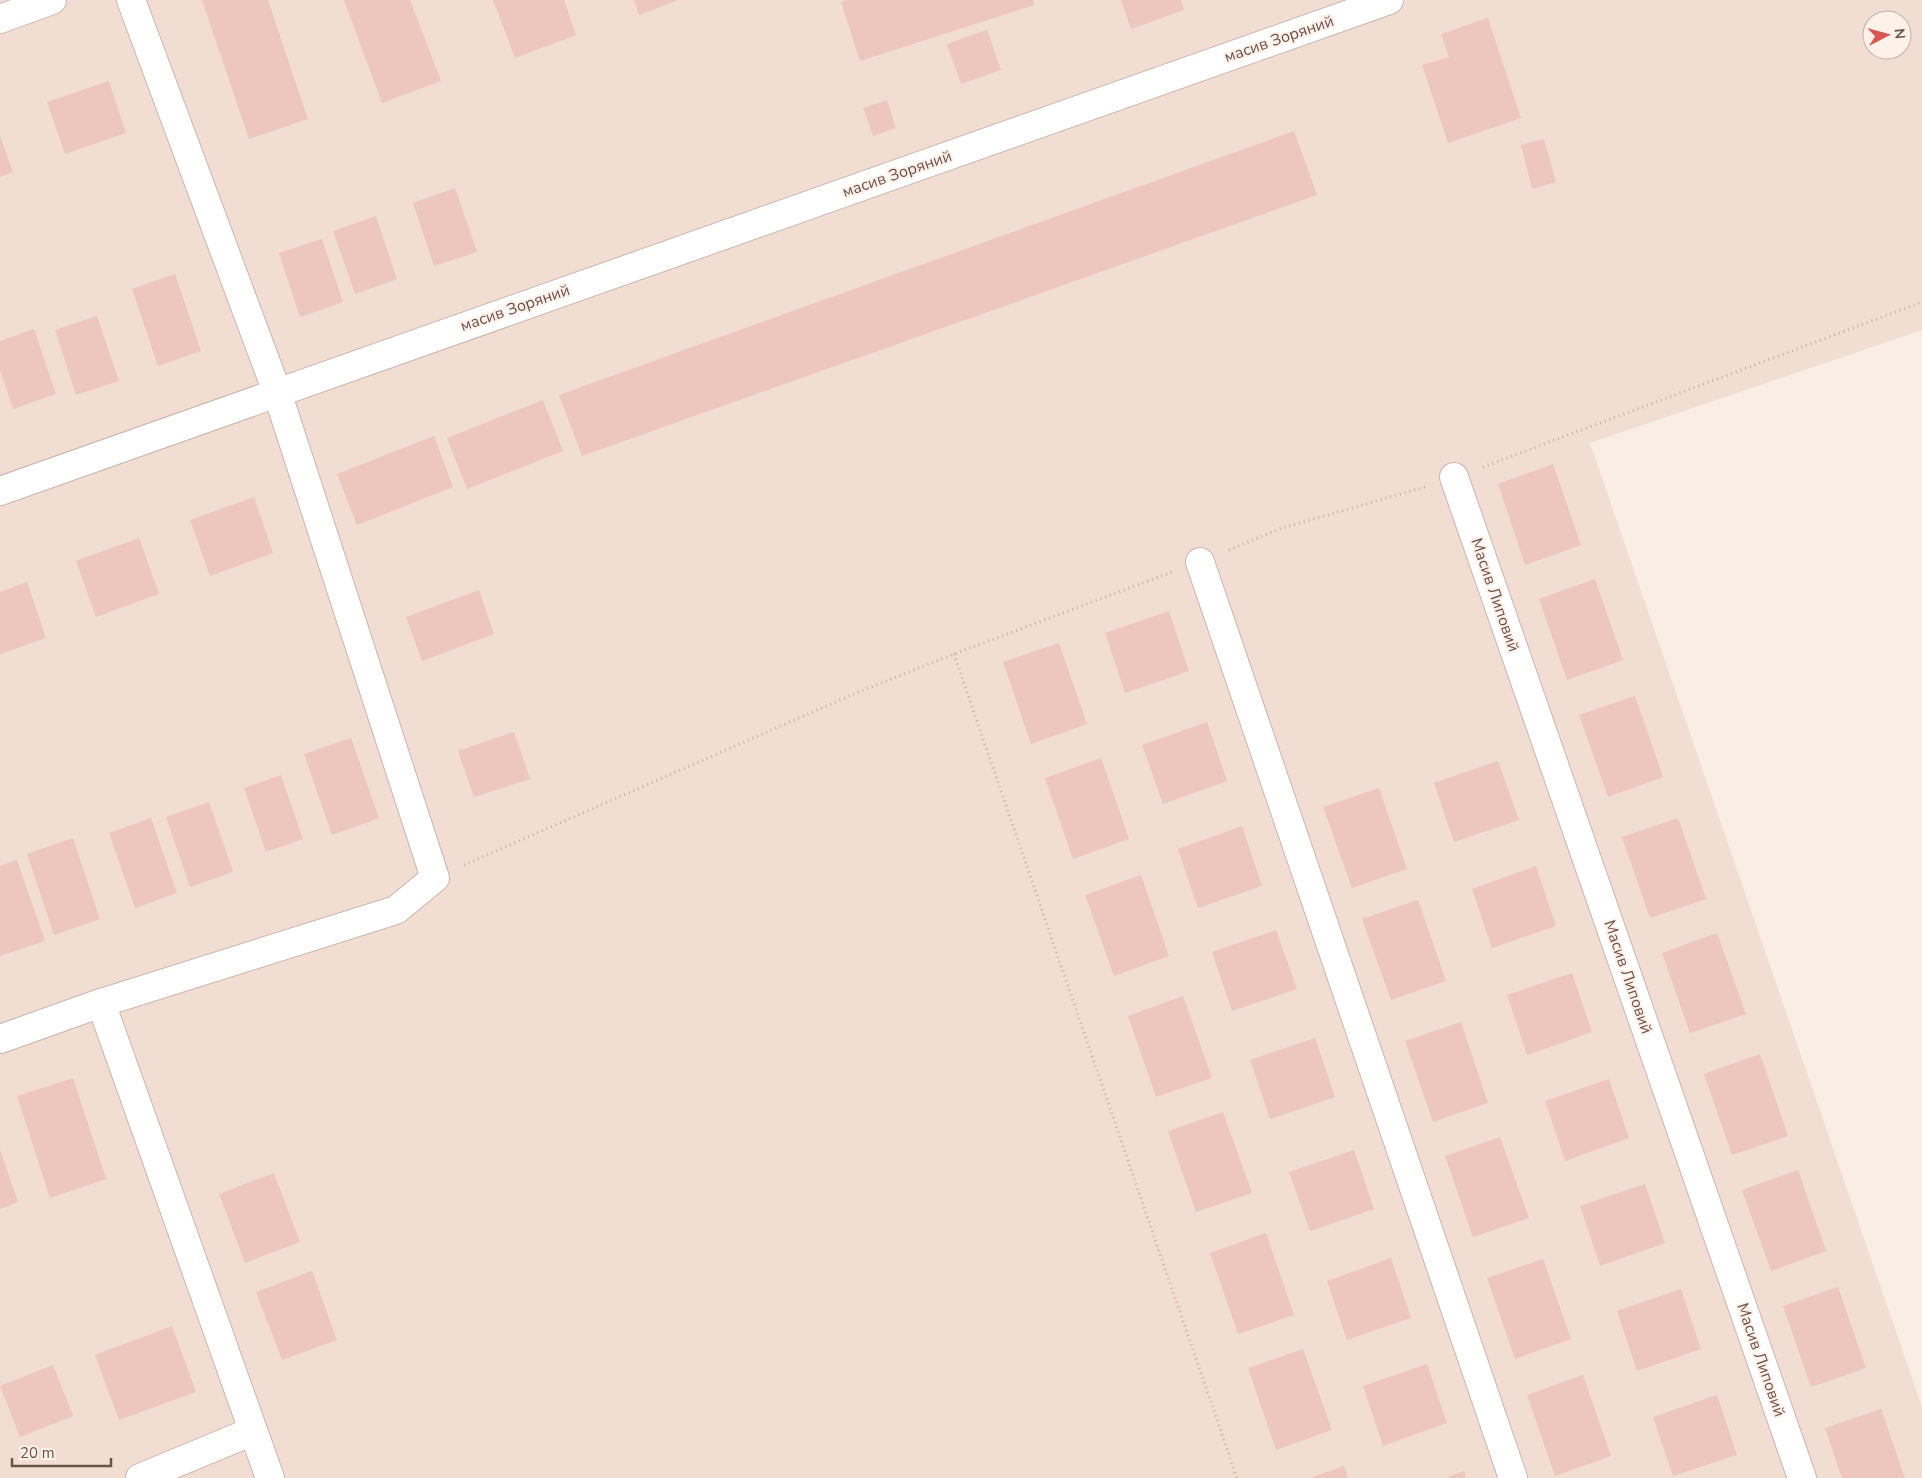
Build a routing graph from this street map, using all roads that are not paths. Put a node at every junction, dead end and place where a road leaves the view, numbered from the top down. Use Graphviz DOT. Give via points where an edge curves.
graph roads {
  1 [pos="52,0"];
  2 [pos="131,0"];
  3 [pos="1390,0"];
  4 [pos="0,19"];
  5 [pos="277,392"];
  6 [pos="1454,477"];
  7 [pos="0,491"];
  8 [pos="1200,562"];
  9 [pos="101,1003"];
  10 [pos="0,1039"];
  11 [pos="253,1431"];
  12 [pos="140,1478"];
  13 [pos="270,1478"];
  14 [pos="1513,1478"];
  15 [pos="1802,1478"];
  1 -- 4 [label="street"];
  2 -- 5 [label="street"];
  3 -- 5 [label="street, масив Зоряний"];
  5 -- 7 [label="street, масив Зоряний"];
  5 -- 9 [label="street" via="435,878 396,910"];
  6 -- 15 [label="street, Масив Липовий"];
  8 -- 14 [label="street"];
  9 -- 10 [label="street"];
  9 -- 11 [label="street"];
  11 -- 12 [label="street"];
  11 -- 13 [label="street"];
}
